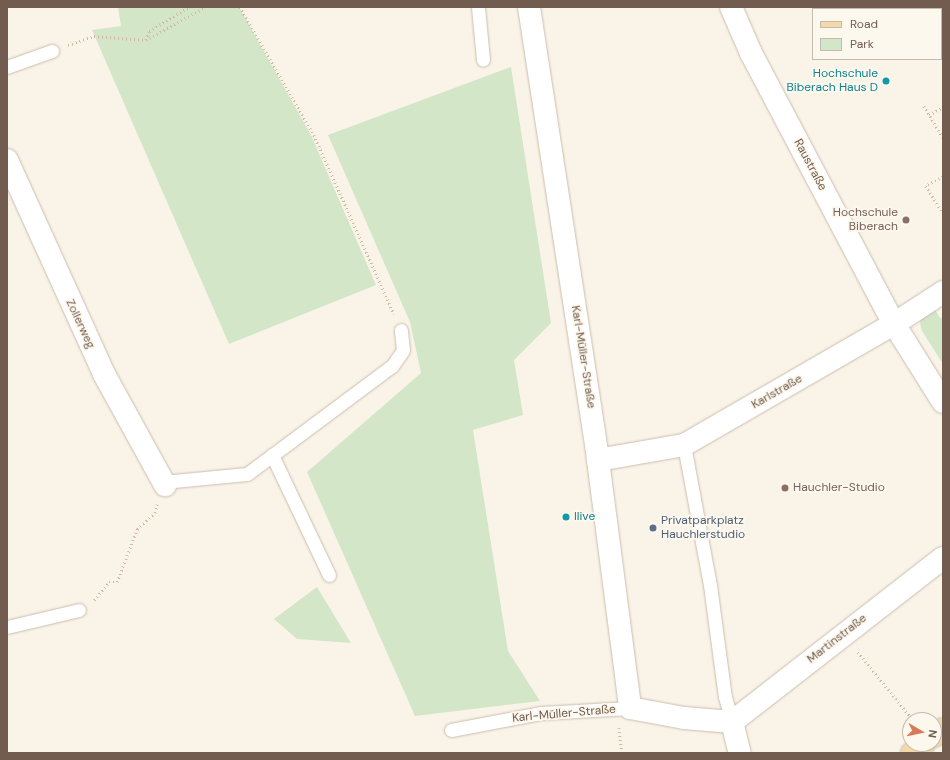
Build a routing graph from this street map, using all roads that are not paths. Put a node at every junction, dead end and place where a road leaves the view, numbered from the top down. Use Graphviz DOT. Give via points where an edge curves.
graph roads {
  1 [pos="478,7"];
  2 [pos="529,7"];
  3 [pos="731,7"];
  4 [pos="52,51"];
  5 [pos="483,60"];
  6 [pos="7,67"];
  7 [pos="7,160"];
  8 [pos="943,292"];
  9 [pos="894,324"];
  10 [pos="401,330"];
  11 [pos="943,402"];
  12 [pos="684,445"];
  13 [pos="272,455"];
  14 [pos="598,460"];
  15 [pos="164,484"];
  16 [pos="943,558"];
  17 [pos="329,575"];
  18 [pos="75,611"];
  19 [pos="7,627"];
  20 [pos="630,708"];
  21 [pos="732,722"];
  22 [pos="451,730"];
  23 [pos="740,753"];
  1 -- 5 [label="lane"];
  2 -- 14 [label="street, Karl-Müller-Straße"];
  3 -- 9 [label="street, Raustraße" via="751,53"];
  4 -- 6 [label="lane"];
  7 -- 15 [label="street, Zollerweg" via="104,374"];
  8 -- 9 [label="street, Karlstraße"];
  9 -- 11 [label="street, Raustraße"];
  9 -- 12 [label="street, Karlstraße"];
  10 -- 13 [label="lane" via="403,350 392,366"];
  12 -- 14 [label="street, Karlstraße"];
  12 -- 21 [label="lane" via="710,585 725,697"];
  13 -- 15 [label="lane" via="247,474"];
  13 -- 17 [label="lane"];
  14 -- 20 [label="street, Karl-Müller-Straße"];
  16 -- 21 [label="street, Martinstraße"];
  18 -- 19 [label="lane"];
  20 -- 21 [label="street, Karl-Müller-Straße" via="684,718"];
  20 -- 22 [label="lane, Karl-Müller-Straße" via="541,713"];
  21 -- 23 [label="street"];
}
